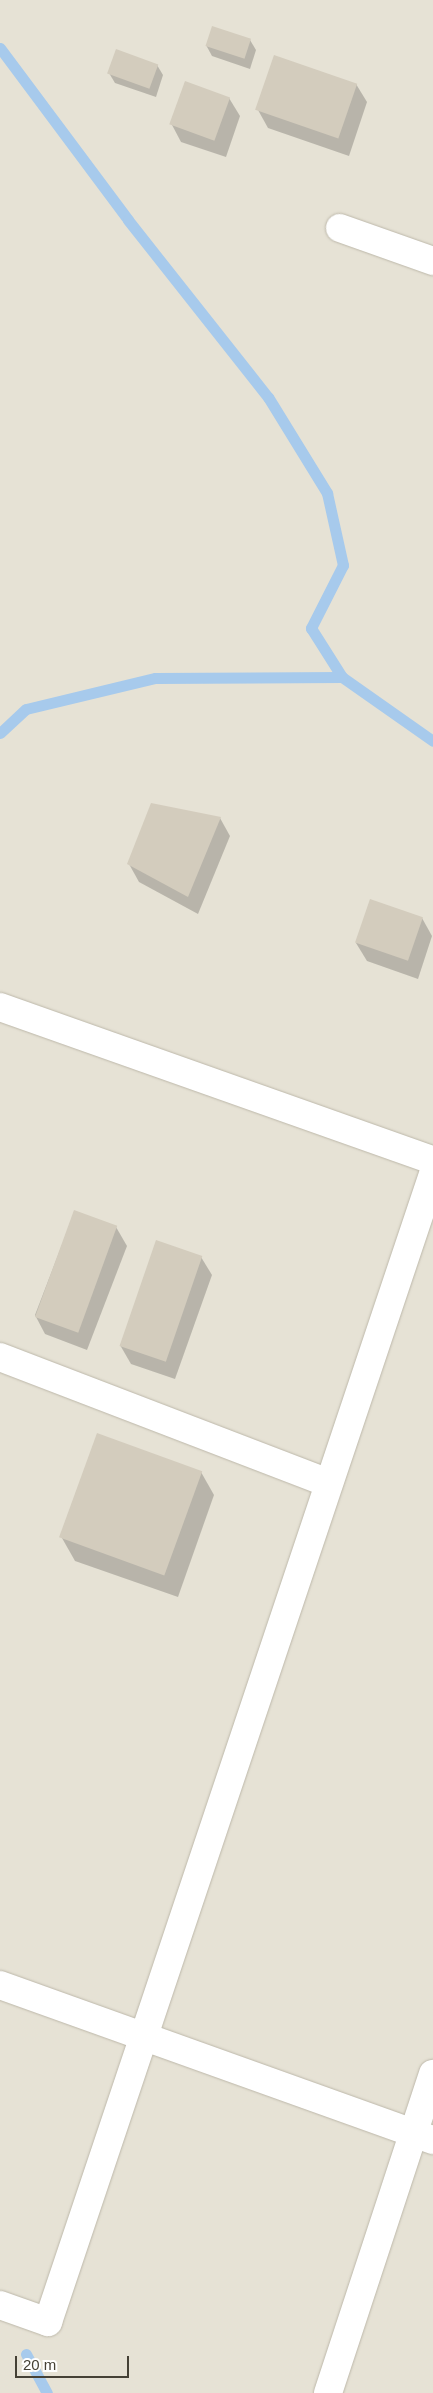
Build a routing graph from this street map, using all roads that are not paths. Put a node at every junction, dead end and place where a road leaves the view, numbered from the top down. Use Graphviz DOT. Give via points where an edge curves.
graph roads {
  1 [pos="340,228"];
  2 [pos="433,261"];
  3 [pos="0,1007"];
  4 [pos="433,1160"];
  5 [pos="433,1174"];
  6 [pos="0,1357"];
  7 [pos="329,1483"];
  8 [pos="0,1984"];
  9 [pos="144,2036"];
  10 [pos="433,2074"];
  11 [pos="423,2136"];
  12 [pos="0,2305"];
  13 [pos="328,2393"];
  1 -- 2 [label="street"];
  3 -- 4 [label="street"];
  5 -- 7 [label="street"];
  6 -- 7 [label="street"];
  7 -- 9 [label="street"];
  8 -- 9 [label="street"];
  9 -- 11 [label="street"];
  9 -- 12 [label="street" via="48,2322"];
  10 -- 11 [label="street"];
  11 -- 13 [label="street"];
}
